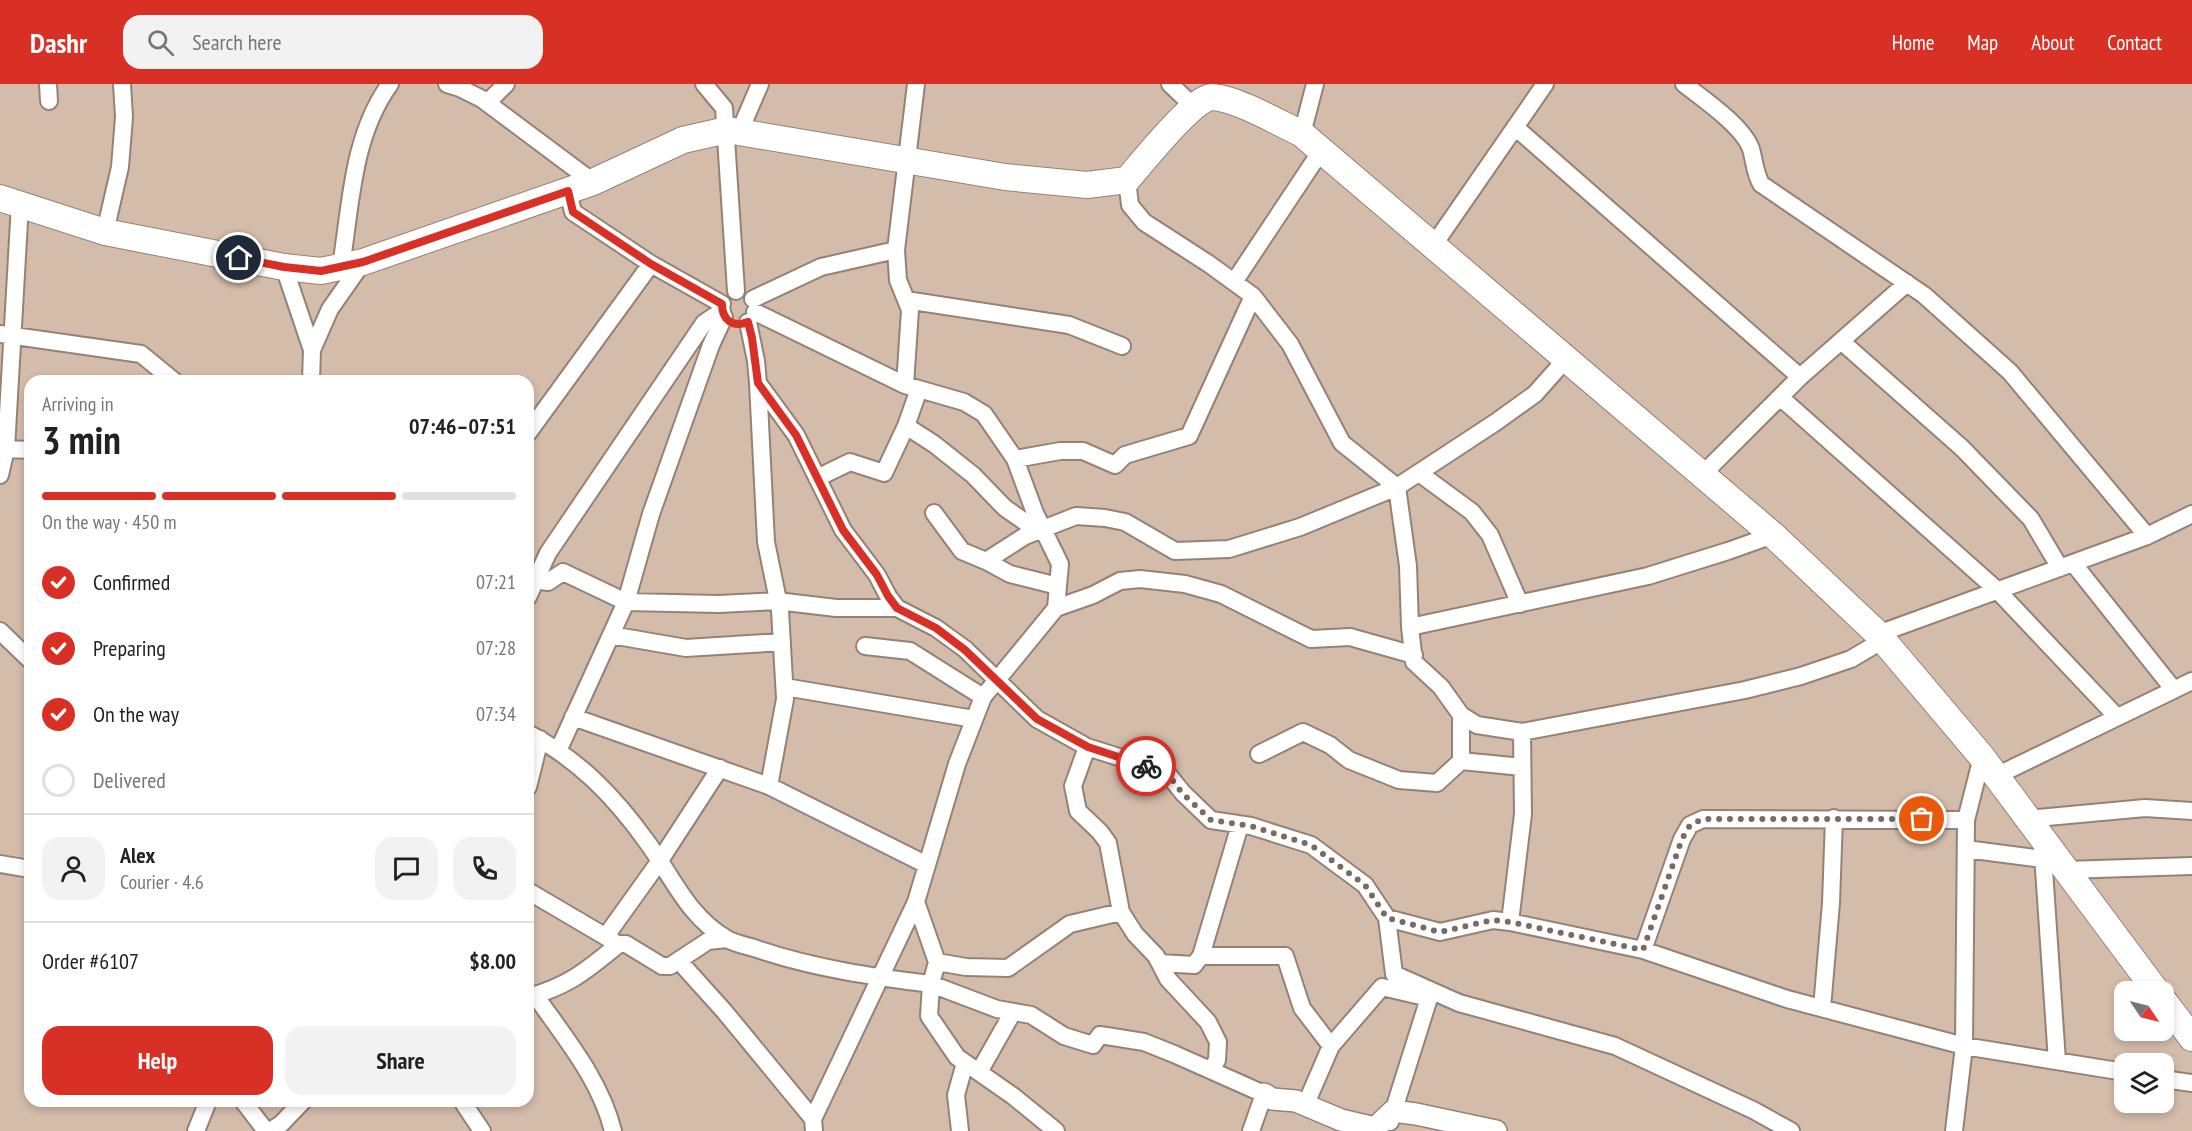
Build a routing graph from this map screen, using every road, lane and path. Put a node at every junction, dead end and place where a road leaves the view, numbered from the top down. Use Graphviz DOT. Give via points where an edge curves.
graph roads {
  1 [pos="122,84"];
  2 [pos="390,84"];
  3 [pos="447,84"];
  4 [pos="506,84"];
  5 [pos="705,84"];
  6 [pos="760,84"];
  7 [pos="916,84"];
  8 [pos="1170,84"];
  9 [pos="1315,84"];
  10 [pos="1545,84"];
  11 [pos="1684,84"];
  12 [pos="487,103"];
  13 [pos="1193,106"];
  14 [pos="1515,127"];
  15 [pos="733,132"];
  16 [pos="1302,134"];
  17 [pos="1321,151"];
  18 [pos="906,160"];
  19 [pos="1127,180"];
  20 [pos="593,182"];
  21 [pos="568,191"];
  22 [pos="10,201"];
  23 [pos="105,232"];
  24 [pos="1433,246"];
  25 [pos="896,250"];
  26 [pos="352,264"];
  27 [pos="651,264"];
  28 [pos="284,267"];
  29 [pos="1234,282"];
  30 [pos="1906,283"];
  31 [pos="736,291"];
  32 [pos="1253,296"];
  33 [pos="906,300"];
  34 [pos="723,311"];
  35 [pos="752,311"];
  36 [pos="6,334"];
  37 [pos="1841,341"];
  38 [pos="1122,346"];
  39 [pos="312,350"];
  40 [pos="1566,359"];
  41 [pos="167,375"];
  42 [pos="312,375"];
  43 [pos="1800,377"];
  44 [pos="758,383"];
  45 [pos="912,387"];
  46 [pos="1780,397"];
  47 [pos="534,425"];
  48 [pos="906,426"];
  49 [pos="6,449"];
  50 [pos="24,450"];
  51 [pos="1015,459"];
  52 [pos="1419,473"];
  53 [pos="1702,474"];
  54 [pos="0,475"];
  55 [pos="817,478"];
  56 [pos="1397,487"];
  57 [pos="934,513"];
  58 [pos="2192,514"];
  59 [pos="1040,530"];
  60 [pos="1773,535"];
  61 [pos="2147,536"];
  62 [pos="986,561"];
  63 [pos="2066,565"];
  64 [pos="535,580"];
  65 [pos="1058,586"];
  66 [pos="1997,591"];
  67 [pos="777,601"];
  68 [pos="626,602"];
  69 [pos="1520,604"];
  70 [pos="897,608"];
  71 [pos="1056,608"];
  72 [pos="1410,627"];
  73 [pos="0,631"];
  74 [pos="611,635"];
  75 [pos="1880,637"];
  76 [pos="782,642"];
  77 [pos="865,646"];
  78 [pos="24,654"];
  79 [pos="1414,655"];
  80 [pos="997,680"];
  81 [pos="2192,681"];
  82 [pos="784,687"];
  83 [pos="2174,690"];
  84 [pos="983,697"];
  85 [pos="1461,715"];
  86 [pos="573,717"];
  87 [pos="2117,717"];
  88 [pos="974,719"];
  89 [pos="1522,732"];
  90 [pos="534,736"];
  91 [pos="1088,747"];
  92 [pos="558,751"];
  93 [pos="1259,754"];
  94 [pos="1461,761"];
  95 [pos="1522,767"];
  96 [pos="1989,767"];
  97 [pos="720,768"];
  98 [pos="769,786"];
  99 [pos="2192,811"];
  100 [pos="1834,818"];
  101 [pos="1966,820"];
  102 [pos="1240,825"];
  103 [pos="2044,847"];
  104 [pos="1966,849"];
  105 [pos="659,862"];
  106 [pos="6,865"];
  107 [pos="927,865"];
  108 [pos="2192,866"];
  109 [pos="24,868"];
  110 [pos="0,879"];
  111 [pos="534,894"];
  112 [pos="916,902"];
  113 [pos="1121,912"];
  114 [pos="1387,918"];
  115 [pos="1510,922"];
  116 [pos="727,939"];
  117 [pos="612,940"];
  118 [pos="1643,950"];
  119 [pos="1201,956"];
  120 [pos="679,961"];
  121 [pos="937,962"];
  122 [pos="1160,963"];
  123 [pos="880,978"];
  124 [pos="2148,981"];
  125 [pos="931,984"];
  126 [pos="1431,995"];
  127 [pos="534,996"];
  128 [pos="534,999"];
  129 [pos="1822,1008"];
  130 [pos="1013,1012"];
  131 [pos="2174,1014"];
  132 [pos="2192,1038"];
  133 [pos="1331,1046"];
  134 [pos="1964,1046"];
  135 [pos="2057,1061"];
  136 [pos="972,1068"];
  137 [pos="1211,1070"];
  138 [pos="2114,1070"];
  139 [pos="2174,1080"];
  140 [pos="2192,1083"];
  141 [pos="1264,1094"];
  142 [pos="1305,1106"];
  143 [pos="206,1107"];
  144 [pos="248,1107"];
  145 [pos="297,1107"];
  146 [pos="466,1107"];
  147 [pos="813,1125"];
  148 [pos="1383,1125"];
  149 [pos="1774,1127"];
  150 [pos="196,1131"];
  151 [pos="268,1131"];
  152 [pos="482,1131"];
  153 [pos="613,1131"];
  154 [pos="960,1131"];
  155 [pos="1056,1131"];
  156 [pos="1251,1131"];
  157 [pos="1496,1131"];
  158 [pos="1791,1131"];
  159 [pos="1954,1131"];
  1 -- 23 [label="street" via="120,166"];
  2 -- 26 [label="street" via="358,151"];
  3 -- 12 [label="street"];
  4 -- 12 [label="street"];
  5 -- 15 [label="street" via="724,108"];
  6 -- 15 [label="street"];
  7 -- 18 [label="street"];
  8 -- 13 [label="street"];
  9 -- 16 [label="street"];
  10 -- 14 [label="street"];
  11 -- 30 [label="street" via="1730,120 1750,147 1761,184"];
  12 -- 20 [label="street"];
  13 -- 16 [label="main road" via="1209,97 1228,99"];
  13 -- 19 [label="main road"];
  14 -- 24 [label="street"];
  14 -- 43 [label="street"];
  15 -- 18 [label="main road"];
  15 -- 20 [label="main road" via="683,140"];
  15 -- 31 [label="street"];
  16 -- 17 [label="main road"];
  17 -- 24 [label="main road"];
  17 -- 29 [label="street"];
  18 -- 19 [label="main road" via="1005,177 1087,185"];
  18 -- 25 [label="street"];
  19 -- 29 [label="street" via="1130,205 1144,222"];
  20 -- 21 [label="main road"];
  21 -- 26 [label="main road"];
  21 -- 27 [label="street" via="573,212"];
  22 -- 23 [label="main road"];
  22 -- 36 [label="street"];
  23 -- 28 [label="main road"];
  24 -- 40 [label="main road"];
  25 -- 33 [label="street" via="898,280"];
  25 -- 35 [label="street" via="820,267"];
  26 -- 28 [label="main road" via="321,271"];
  26 -- 39 [label="street"];
  27 -- 34 [label="street"];
  27 -- 47 [label="street"];
  28 -- 39 [label="street"];
  29 -- 32 [label="street"];
  30 -- 37 [label="street"];
  30 -- 61 [label="street" via="2010,372"];
  31 -- 34 [label="street" via="725,298"];
  31 -- 35 [label="street" via="749,294"];
  32 -- 51 [label="street" via="1189,436 1125,455 1115,465 1083,451"];
  32 -- 56 [label="street" via="1290,344 1342,442"];
  33 -- 38 [label="street" via="1069,326"];
  33 -- 45 [label="street" via="910,310"];
  34 -- 35 [label="street" via="735,324"];
  34 -- 64 [label="street" via="704,323 548,553"];
  34 -- 68 [label="street" via="655,503"];
  35 -- 44 [label="street"];
  35 -- 45 [label="street"];
  36 -- 41 [label="street" via="141,354"];
  36 -- 49 [label="street"];
  37 -- 43 [label="street"];
  37 -- 63 [label="street" via="1962,448 2031,519"];
  39 -- 42 [label="street"];
  40 -- 52 [label="street" via="1535,394"];
  40 -- 53 [label="main road"];
  43 -- 46 [label="street"];
  44 -- 55 [label="street" via="796,435"];
  44 -- 67 [label="street" via="766,542"];
  45 -- 48 [label="street"];
  45 -- 51 [label="street" via="964,402 984,414"];
  46 -- 53 [label="street"];
  46 -- 66 [label="street"];
  48 -- 55 [label="street" via="885,473 850,462"];
  48 -- 59 [label="street" via="973,475 1005,508"];
  49 -- 50 [label="street"];
  49 -- 54 [label="street"];
  51 -- 59 [label="street"];
  52 -- 56 [label="street"];
  52 -- 69 [label="street" via="1472,512 1484,527"];
  53 -- 60 [label="main road"];
  55 -- 70 [label="street" via="843,530"];
  56 -- 59 [label="street" via="1300,527 1229,549 1175,551 1125,522 1105,518 1076,516"];
  56 -- 72 [label="street" via="1408,566"];
  57 -- 62 [label="street" via="962,551"];
  58 -- 61 [label="street"];
  59 -- 62 [label="street"];
  59 -- 65 [label="street" via="1060,564"];
  60 -- 69 [label="street" via="1648,576"];
  60 -- 75 [label="main road"];
  61 -- 63 [label="street"];
  62 -- 65 [label="street" via="1010,574"];
  63 -- 66 [label="street"];
  63 -- 83 [label="street"];
  64 -- 68 [label="street" via="548,582 563,572"];
  65 -- 71 [label="street"];
  66 -- 75 [label="street"];
  66 -- 87 [label="street"];
  67 -- 68 [label="street"];
  67 -- 70 [label="street" via="836,608"];
  67 -- 76 [label="street"];
  68 -- 74 [label="street"];
  69 -- 72 [label="street"];
  70 -- 80 [label="street" via="936,628"];
  71 -- 79 [label="street" via="1120,581 1185,584 1221,594 1311,639 1350,637"];
  71 -- 80 [label="street"];
  72 -- 79 [label="street"];
  73 -- 78 [label="street"];
  74 -- 76 [label="street" via="686,648"];
  74 -- 86 [label="street"];
  75 -- 89 [label="street" via="1851,660 1801,676"];
  75 -- 96 [label="main road"];
  76 -- 82 [label="street"];
  77 -- 84 [label="street" via="910,651"];
  79 -- 85 [label="street" via="1414,662 1441,687"];
  80 -- 84 [label="street"];
  80 -- 91 [label="street" via="1037,719"];
  81 -- 83 [label="street"];
  82 -- 88 [label="street"];
  82 -- 98 [label="street"];
  83 -- 87 [label="street"];
  84 -- 88 [label="street"];
  85 -- 89 [label="street" via="1477,725"];
  85 -- 94 [label="street"];
  86 -- 92 [label="street"];
  86 -- 97 [label="street"];
  87 -- 96 [label="street"];
  88 -- 107 [label="street"];
  89 -- 95 [label="street"];
  90 -- 92 [label="street"];
  91 -- 102 [label="street" via="1166,772 1211,820"];
  91 -- 113 [label="street" via="1073,786 1078,811 1108,843"];
  92 -- 105 [label="street" via="588,772 612,797"];
  93 -- 94 [label="street" via="1303,732 1349,760 1399,780 1437,783"];
  94 -- 95 [label="street"];
  95 -- 115 [label="street" via="1523,814"];
  96 -- 101 [label="street"];
  96 -- 103 [label="main road"];
  97 -- 98 [label="street"];
  97 -- 105 [label="street"];
  98 -- 107 [label="street"];
  99 -- 103 [label="street" via="2145,808"];
  100 -- 101 [label="street"];
  100 -- 118 [label="street" via="1703,819 1690,825"];
  100 -- 129 [label="street"];
  101 -- 104 [label="street"];
  102 -- 114 [label="street" via="1311,845 1365,885"];
  102 -- 119 [label="street"];
  103 -- 104 [label="street"];
  103 -- 108 [label="street"];
  103 -- 124 [label="main road"];
  103 -- 135 [label="street"];
  104 -- 134 [label="street"];
  105 -- 116 [label="street" via="698,915"];
  105 -- 117 [label="street"];
  106 -- 109 [label="street"];
  106 -- 110 [label="street"];
  107 -- 112 [label="street"];
  111 -- 117 [label="street"];
  112 -- 121 [label="street"];
  112 -- 123 [label="street"];
  113 -- 121 [label="street" via="1070,924 1008,968"];
  113 -- 122 [label="street"];
  114 -- 115 [label="street" via="1440,932 1493,920"];
  114 -- 126 [label="street" via="1394,974"];
  115 -- 118 [label="street"];
  116 -- 120 [label="street" via="708,941"];
  116 -- 123 [label="street" via="780,957"];
  117 -- 120 [label="street" via="662,966"];
  117 -- 127 [label="street" via="573,980"];
  118 -- 129 [label="street"];
  119 -- 122 [label="street" via="1194,965"];
  119 -- 133 [label="street" via="1285,956 1302,1008"];
  120 -- 147 [label="street" via="724,1011"];
  121 -- 125 [label="street"];
  122 -- 137 [label="street" via="1168,979 1208,1022 1218,1041 1217,1060"];
  123 -- 125 [label="street"];
  123 -- 147 [label="street"];
  125 -- 130 [label="street"];
  125 -- 136 [label="street" via="929,1016 957,1057"];
  126 -- 133 [label="street" via="1382,987"];
  126 -- 148 [label="street"];
  126 -- 149 [label="street" via="1615,1046"];
  128 -- 153 [label="street" via="584,1064 607,1108"];
  129 -- 134 [label="street"];
  130 -- 136 [label="street"];
  130 -- 137 [label="street" via="1031,1015 1064,1036 1093,1045 1100,1035 1144,1042"];
  131 -- 132 [label="main road"];
  133 -- 142 [label="street"];
  134 -- 135 [label="street"];
  134 -- 159 [label="street"];
  135 -- 138 [label="street"];
  136 -- 154 [label="street" via="956,1095"];
  136 -- 155 [label="street"];
  137 -- 141 [label="street"];
  139 -- 140 [label="street"];
  141 -- 142 [label="street"];
  141 -- 156 [label="street"];
  142 -- 148 [label="street" via="1341,1119"];
  143 -- 150 [label="street"];
  144 -- 151 [label="street"];
  145 -- 151 [label="street"];
  146 -- 152 [label="street"];
  148 -- 157 [label="street" via="1416,1114"];
  149 -- 158 [label="street"];
}
